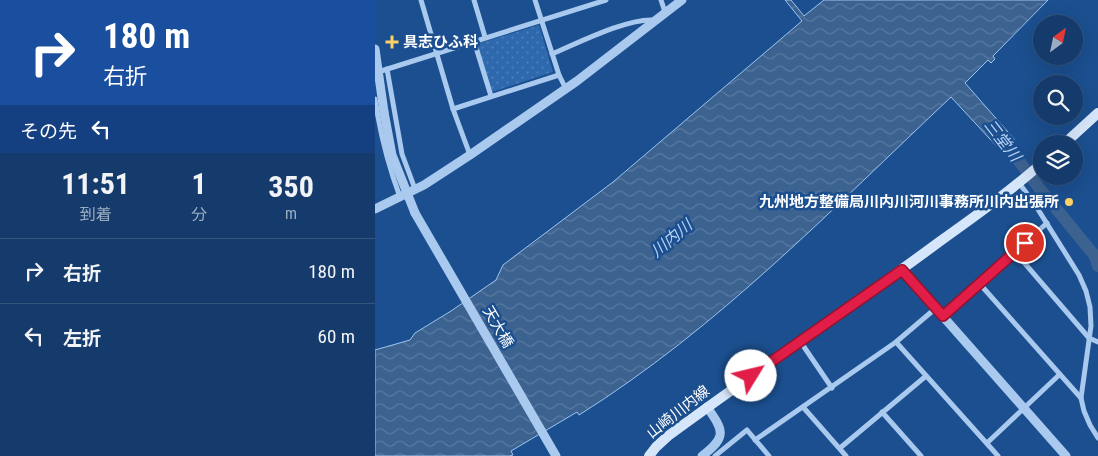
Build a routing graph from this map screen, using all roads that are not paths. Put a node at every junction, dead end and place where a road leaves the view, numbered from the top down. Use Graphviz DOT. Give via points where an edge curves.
graph roads {
  1 [pos="421,0"];
  2 [pos="474,0"];
  3 [pos="535,0"];
  4 [pos="606,0"];
  5 [pos="661,0"];
  6 [pos="682,0"];
  7 [pos="598,1"];
  8 [pos="665,12"];
  9 [pos="542,20"];
  10 [pos="654,20"];
  11 [pos="485,37"];
  12 [pos="473,41"];
  13 [pos="375,48"];
  14 [pos="437,53"];
  15 [pos="552,54"];
  16 [pos="380,72"];
  17 [pos="559,74"];
  18 [pos="566,89"];
  19 [pos="491,96"];
  20 [pos="375,100"];
  21 [pos="453,109"];
  22 [pos="1097,117"];
  23 [pos="1075,135"];
  24 [pos="470,155"];
  25 [pos="1033,171"];
  26 [pos="1019,183"];
  27 [pos="415,189"];
  28 [pos="400,197"];
  29 [pos="377,207"];
  30 [pos="1047,223"];
  31 [pos="1015,252"];
  32 [pos="902,270"];
  33 [pos="979,283"];
  34 [pos="936,308"];
  35 [pos="943,316"];
  36 [pos="800,340"];
  37 [pos="1094,340"];
  38 [pos="896,342"];
  39 [pos="1059,375"];
  40 [pos="926,376"];
  41 [pos="832,388"];
  42 [pos="1081,398"];
  43 [pos="707,407"];
  44 [pos="803,407"];
  45 [pos="1025,408"];
  46 [pos="882,412"];
  47 [pos="1098,438"];
  48 [pos="755,440"];
  49 [pos="987,443"];
  50 [pos="840,448"];
  51 [pos="714,452"];
  52 [pos="556,456"];
  53 [pos="649,456"];
  54 [pos="703,456"];
  55 [pos="769,456"];
  56 [pos="846,456"];
  57 [pos="921,456"];
  58 [pos="998,456"];
  59 [pos="1066,456"];
  1 -- 14 [label="street"];
  2 -- 11 [label="street"];
  3 -- 9 [label="street"];
  4 -- 7 [label="street"];
  5 -- 8 [label="street"];
  6 -- 8 [label="street"];
  7 -- 9 [label="street"];
  8 -- 10 [label="street"];
  9 -- 11 [label="street"];
  9 -- 15 [label="street"];
  10 -- 15 [label="street" via="644,19 615,28"];
  10 -- 18 [label="street"];
  11 -- 12 [label="street"];
  12 -- 14 [label="street"];
  12 -- 19 [label="street"];
  13 -- 16 [label="street, 天大橋"];
  14 -- 16 [label="street"];
  14 -- 21 [label="street"];
  15 -- 17 [label="street"];
  16 -- 27 [label="street"];
  16 -- 52 [label="street, 天大橋, bridge" via="392,155 415,213"];
  17 -- 18 [label="street"];
  17 -- 19 [label="street"];
  18 -- 24 [label="street"];
  19 -- 21 [label="street"];
  20 -- 28 [label="street" via="388,165"];
  21 -- 24 [label="street"];
  22 -- 23 [label="main road"];
  24 -- 27 [label="street"];
  25 -- 26 [label="main road, 山崎川内線"];
  26 -- 30 [label="street"];
  26 -- 32 [label="main road, 山崎川内線"];
  27 -- 28 [label="street"];
  28 -- 29 [label="street"];
  30 -- 31 [label="street"];
  30 -- 37 [label="street" via="1086,291"];
  31 -- 33 [label="street"];
  31 -- 37 [label="street"];
  32 -- 34 [label="street"];
  32 -- 36 [label="main road, 山崎川内線"];
  33 -- 35 [label="street"];
  33 -- 39 [label="street"];
  34 -- 35 [label="street"];
  34 -- 38 [label="street"];
  35 -- 45 [label="street"];
  36 -- 41 [label="street"];
  36 -- 43 [label="main road, 山崎川内線"];
  37 -- 42 [label="street"];
  38 -- 40 [label="street"];
  38 -- 41 [label="street"];
  39 -- 42 [label="street"];
  39 -- 45 [label="street"];
  40 -- 46 [label="street"];
  40 -- 49 [label="street"];
  41 -- 44 [label="street"];
  42 -- 47 [label="street"];
  43 -- 51 [label="street" via="722,431"];
  43 -- 53 [label="main road, 山崎川内線" via="661,442"];
  44 -- 48 [label="street"];
  44 -- 50 [label="street"];
  45 -- 49 [label="street"];
  45 -- 59 [label="street"];
  46 -- 50 [label="street"];
  46 -- 57 [label="street"];
  48 -- 51 [label="street" via="747,430"];
  48 -- 55 [label="street"];
  49 -- 58 [label="street"];
  50 -- 56 [label="street"];
  51 -- 54 [label="street"];
}
